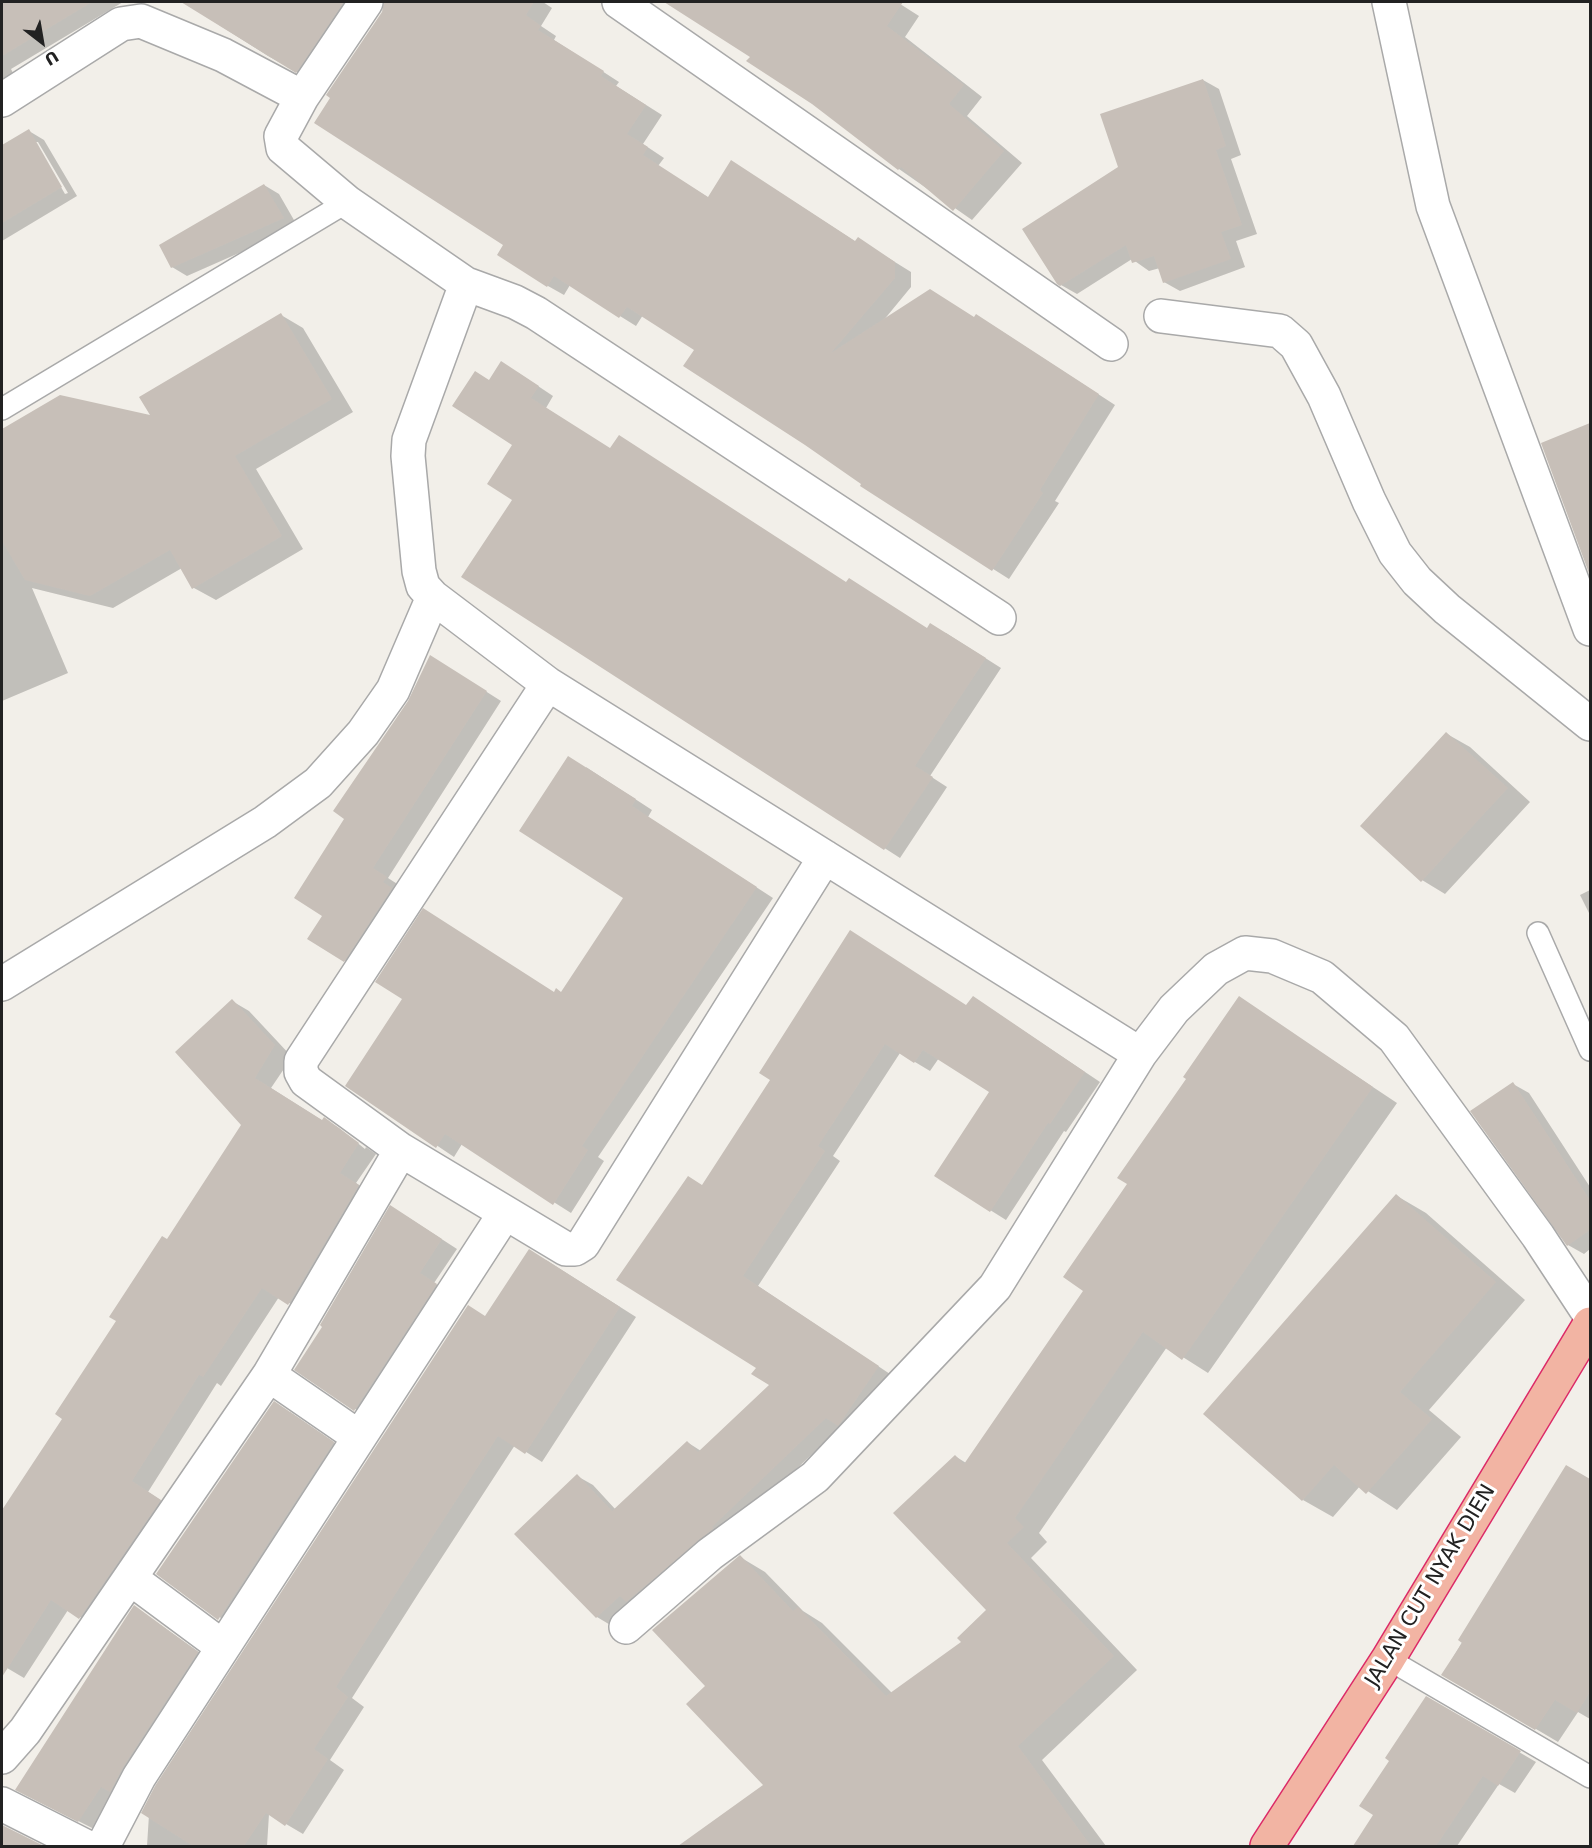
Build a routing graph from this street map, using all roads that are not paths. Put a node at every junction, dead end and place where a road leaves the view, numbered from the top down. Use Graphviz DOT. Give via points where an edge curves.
graph roads {
  1 [pos="366,2"];
  2 [pos="619,2"];
  3 [pos="1389,2"];
  4 [pos="114,13"];
  5 [pos="302,97"];
  6 [pos="2,100"];
  7 [pos="347,202"];
  8 [pos="466,284"];
  9 [pos="1161,316"];
  10 [pos="1111,344"];
  11 [pos="2,409"];
  12 [pos="433,597"];
  13 [pos="999,618"];
  14 [pos="1590,629"];
  15 [pos="548,684"];
  16 [pos="1590,724"];
  17 [pos="825,857"];
  18 [pos="1538,933"];
  19 [pos="2,984"];
  20 [pos="1590,1050"];
  21 [pos="1140,1054"];
  22 [pos="401,1150"];
  23 [pos="505,1213"];
  24 [pos="1590,1315"];
  25 [pos="1590,1324"];
  26 [pos="269,1375"];
  27 [pos="358,1437"];
  28 [pos="130,1578"];
  29 [pos="626,1627"];
  30 [pos="223,1647"];
  31 [pos="1388,1659"];
  32 [pos="2,1757"];
  33 [pos="1590,1777"];
  34 [pos="2,1804"];
  35 [pos="85,1846"];
  36 [pos="103,1846"];
  37 [pos="1267,1846"];
  1 -- 5 [label="street"];
  2 -- 10 [label="street"];
  3 -- 14 [label="street" via="1433,206"];
  4 -- 5 [label="street" via="154,24"];
  4 -- 6 [label="street"];
  5 -- 7 [label="street" via="281,136 283,148"];
  7 -- 8 [label="street"];
  7 -- 11 [label="lane"];
  8 -- 12 [label="street" via="409,440 419,572 423,586"];
  8 -- 13 [label="street" via="536,313"];
  9 -- 16 [label="street" via="1280,331 1296,345 1324,396 1395,553 1447,609"];
  12 -- 15 [label="street"];
  12 -- 19 [label="street" via="393,690 363,733 318,783 265,822"];
  15 -- 17 [label="street"];
  15 -- 22 [label="street" via="301,1061 306,1081"];
  17 -- 21 [label="street"];
  17 -- 23 [label="street" via="584,1244 566,1249"];
  18 -- 20 [label="lane"];
  21 -- 24 [label="street" via="1174,1009 1216,969 1245,952 1272,956 1322,977 1394,1038 1538,1236"];
  21 -- 29 [label="street" via="995,1287 815,1477 710,1554"];
  22 -- 23 [label="street"];
  22 -- 26 [label="street"];
  23 -- 27 [label="street"];
  25 -- 31 [label="highway, JALAN CUT NYAK DIEN"];
  26 -- 27 [label="street"];
  26 -- 28 [label="street"];
  27 -- 30 [label="street"];
  28 -- 30 [label="street"];
  28 -- 32 [label="street" via="25,1731"];
  30 -- 36 [label="street" via="139,1777"];
  31 -- 33 [label="lane"];
  31 -- 37 [label="highway, JALAN CUT NYAK DIEN"];
  34 -- 35 [label="street"];
}
